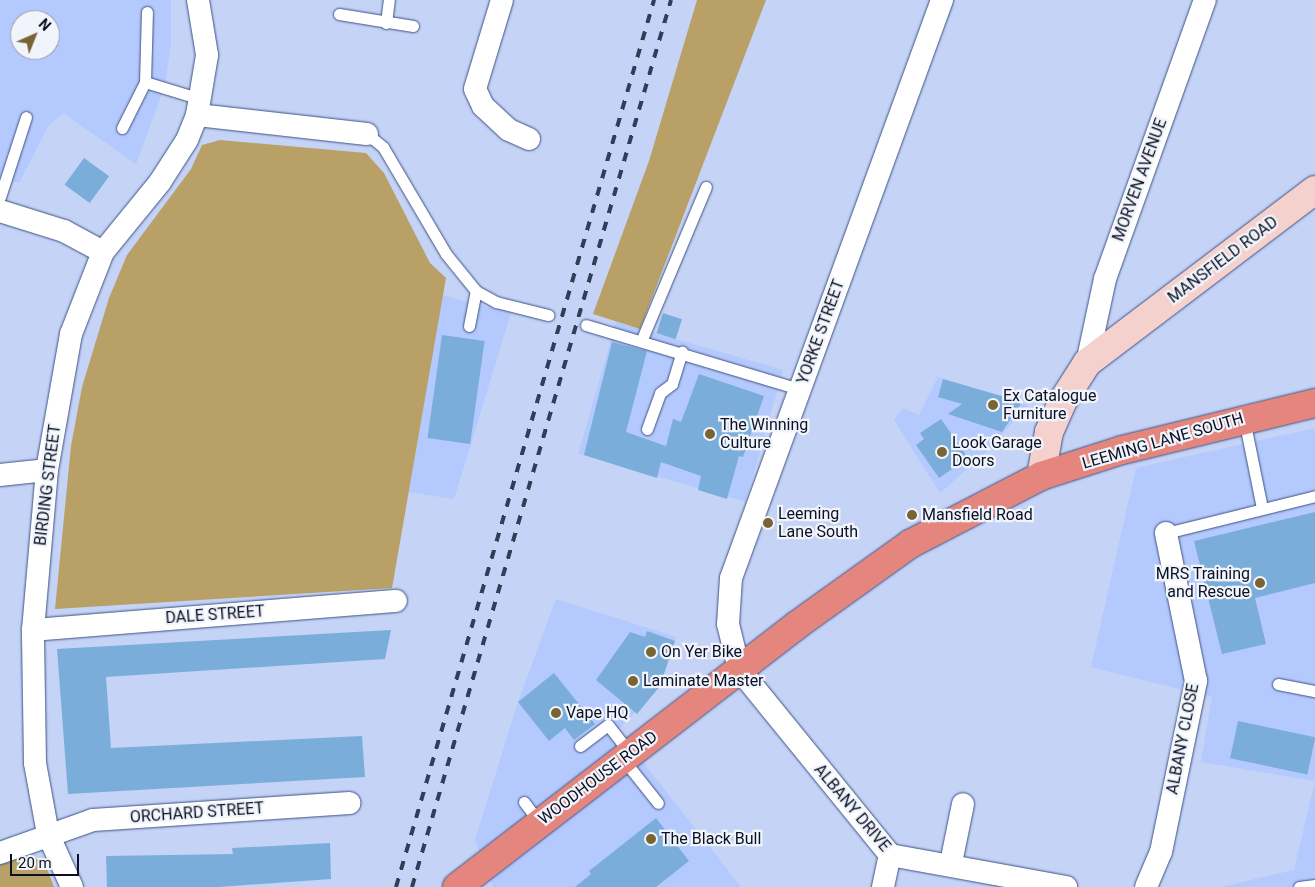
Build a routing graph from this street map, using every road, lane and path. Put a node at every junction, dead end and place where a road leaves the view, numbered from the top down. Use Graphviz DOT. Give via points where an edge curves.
graph roads {
  1 [pos="198,0"];
  2 [pos="388,0"];
  3 [pos="502,0"];
  4 [pos="942,0"];
  5 [pos="1205,0"];
  6 [pos="147,12"];
  7 [pos="339,14"];
  8 [pos="386,23"];
  9 [pos="413,26"];
  10 [pos="145,82"];
  11 [pos="199,107"];
  12 [pos="26,117"];
  13 [pos="122,128"];
  14 [pos="367,134"];
  15 [pos="529,139"];
  16 [pos="706,187"];
  17 [pos="1315,190"];
  18 [pos="0,197"];
  19 [pos="0,211"];
  20 [pos="103,252"];
  21 [pos="476,291"];
  22 [pos="548,315"];
  23 [pos="586,325"];
  24 [pos="469,326"];
  25 [pos="642,339"];
  26 [pos="682,351"];
  27 [pos="1088,363"];
  28 [pos="800,389"];
  29 [pos="1315,403"];
  30 [pos="1244,417"];
  31 [pos="647,429"];
  32 [pos="47,470"];
  33 [pos="0,475"];
  34 [pos="1041,476"];
  35 [pos="1315,496"];
  36 [pos="1262,508"];
  37 [pos="1166,533"];
  38 [pos="396,601"];
  39 [pos="33,630"];
  40 [pos="739,669"];
  41 [pos="1278,684"];
  42 [pos="1315,691"];
  43 [pos="580,746"];
  44 [pos="627,756"];
  45 [pos="349,803"];
  46 [pos="658,803"];
  47 [pos="963,804"];
  48 [pos="48,834"];
  49 [pos="0,854"];
  50 [pos="890,855"];
  51 [pos="951,863"];
  52 [pos="1315,885"];
  53 [pos="72,887"];
  54 [pos="457,887"];
  55 [pos="883,887"];
  56 [pos="1066,887"];
  57 [pos="1146,887"];
  58 [pos="1299,887"];
  1 -- 11 [label="street, BIRDING STREET" via="207,55"];
  2 -- 8 [label="lane"];
  3 -- 15 [label="street" via="475,89 483,106 509,130"];
  4 -- 28 [label="street, YORKE STREET"];
  5 -- 27 [label="street, MORVEN AVENUE" via="1105,279"];
  6 -- 10 [label="lane"];
  7 -- 8 [label="lane"];
  8 -- 9 [label="lane"];
  10 -- 11 [label="lane"];
  10 -- 13 [label="lane"];
  11 -- 14 [label="street"];
  11 -- 20 [label="street, BIRDING STREET" via="187,140 160,182"];
  12 -- 18 [label="lane"];
  14 -- 21 [label="lane" via="382,147 446,254"];
  16 -- 25 [label="lane"];
  17 -- 27 [label="main road, MANSFIELD ROAD"];
  19 -- 20 [label="street" via="64,231"];
  20 -- 32 [label="street, BIRDING STREET" via="71,334"];
  21 -- 22 [label="lane" via="496,302"];
  21 -- 24 [label="lane"];
  23 -- 25 [label="lane"];
  25 -- 26 [label="lane"];
  26 -- 28 [label="lane"];
  26 -- 31 [label="lane" via="672,384 660,393"];
  27 -- 34 [label="main road, MANSFIELD ROAD" via="1064,399 1049,432"];
  28 -- 40 [label="street, YORKE STREET" via="731,578 728,624"];
  29 -- 30 [label="highway, LEEMING LANE SOUTH"];
  30 -- 34 [label="highway, LEEMING LANE SOUTH"];
  30 -- 36 [label="lane"];
  32 -- 33 [label="street"];
  32 -- 39 [label="street, BIRDING STREET"];
  34 -- 40 [label="highway, LEEMING LANE SOUTH" via="910,544"];
  35 -- 36 [label="lane, ALBANY CLOSE"];
  36 -- 37 [label="lane, ALBANY CLOSE"];
  37 -- 57 [label="street, ALBANY CLOSE" via="1196,681 1161,852"];
  38 -- 39 [label="street, DALE STREET"];
  39 -- 48 [label="street, BIRDING STREET" via="35,763"];
  40 -- 44 [label="highway, WOODHOUSE ROAD"];
  40 -- 50 [label="street, ALBANY DRIVE"];
  41 -- 42 [label="lane"];
  43 -- 44 [label="lane" via="608,725"];
  44 -- 46 [label="lane"];
  44 -- 54 [label="highway, WOODHOUSE ROAD" via="532,812"];
  45 -- 48 [label="street, ORCHARD STREET" via="92,820"];
  47 -- 51 [label="street"];
  48 -- 49 [label="street, ORCHARD STREET"];
  48 -- 53 [label="street, BIRDING STREET"];
  50 -- 51 [label="street, ALBANY DRIVE"];
  50 -- 55 [label="street"];
  51 -- 56 [label="street, ALBANY DRIVE"];
  52 -- 58 [label="lane"];
}
